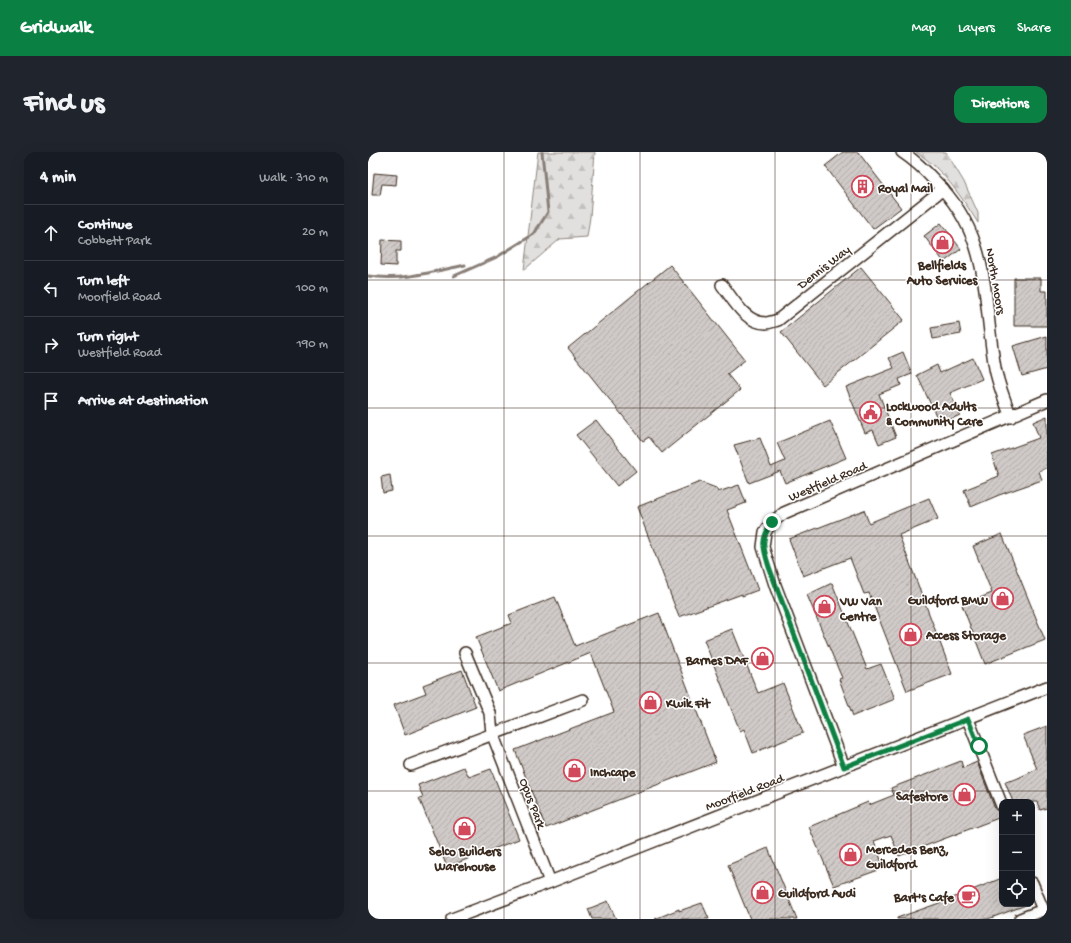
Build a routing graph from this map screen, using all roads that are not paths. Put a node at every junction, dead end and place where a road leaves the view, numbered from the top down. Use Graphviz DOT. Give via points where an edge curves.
graph roads {
  1 [pos="902,152"];
  2 [pos="943,189"];
  3 [pos="722,284"];
  4 [pos="1047,400"];
  5 [pos="1010,417"];
  6 [pos="465,653"];
  7 [pos="1047,687"];
  8 [pos="583,700"];
  9 [pos="968,719"];
  10 [pos="492,733"];
  11 [pos="411,765"];
  12 [pos="844,767"];
  13 [pos="999,799"];
  14 [pos="550,882"];
  15 [pos="1035,890"];
  16 [pos="452,919"];
  17 [pos="1020,919"];
  1 -- 2 [label="street, North Moors" via="913,159"];
  2 -- 3 [label="street, Dennis Way" via="778,320 767,323 747,317"];
  2 -- 5 [label="street, North Moors" via="963,216 977,248 984,277 995,369"];
  4 -- 5 [label="street, Westfield Road"];
  5 -- 12 [label="street, Westfield Road" via="784,513 772,522 765,532 763,547 774,583"];
  6 -- 10 [label="street, Opus Park" via="490,713"];
  7 -- 9 [label="street, Moorfield Road"];
  8 -- 10 [label="street"];
  9 -- 12 [label="street, Moorfield Road"];
  9 -- 13 [label="street"];
  10 -- 11 [label="street"];
  10 -- 14 [label="street, Opus Park"];
  12 -- 14 [label="street, Moorfield Road"];
  14 -- 16 [label="street, Moorfield Road"];
  15 -- 17 [label="street" via="1043,910"];
}
